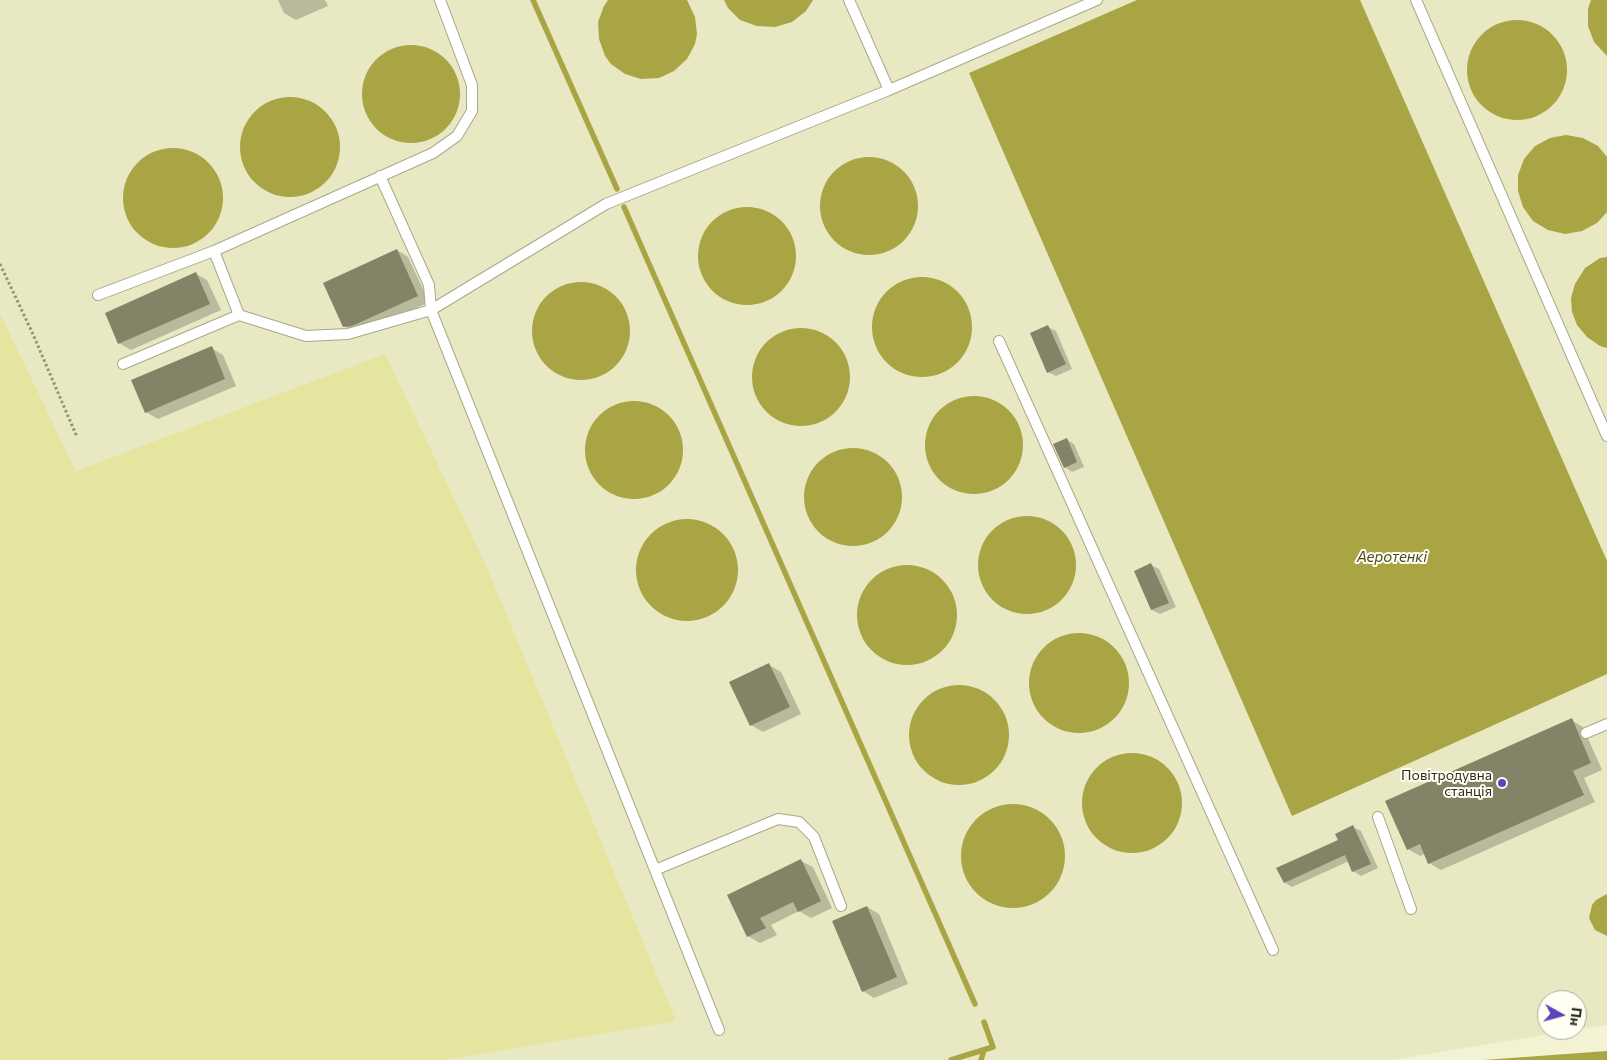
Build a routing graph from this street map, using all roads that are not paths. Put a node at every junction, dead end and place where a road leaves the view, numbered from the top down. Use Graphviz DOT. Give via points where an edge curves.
graph roads {
  1 [pos="440,0"];
  2 [pos="849,0"];
  3 [pos="1097,0"];
  4 [pos="1416,0"];
  5 [pos="889,90"];
  6 [pos="380,176"];
  7 [pos="214,251"];
  8 [pos="98,295"];
  9 [pos="431,310"];
  10 [pos="239,315"];
  11 [pos="999,341"];
  12 [pos="123,364"];
  13 [pos="1607,436"];
  14 [pos="1607,724"];
  15 [pos="1586,733"];
  16 [pos="1378,817"];
  17 [pos="655,870"];
  18 [pos="842,906"];
  19 [pos="1412,909"];
  20 [pos="1272,950"];
  21 [pos="719,1030"];
  1 -- 6 [label="lane" via="472,85 472,111 457,136 449,142 433,153"];
  2 -- 5 [label="lane"];
  3 -- 5 [label="lane"];
  4 -- 13 [label="lane"];
  5 -- 9 [label="lane" via="606,204"];
  6 -- 7 [label="lane"];
  6 -- 9 [label="lane" via="429,285"];
  7 -- 8 [label="lane"];
  7 -- 10 [label="lane"];
  9 -- 10 [label="lane" via="348,334 306,336"];
  9 -- 17 [label="lane"];
  10 -- 12 [label="lane"];
  11 -- 20 [label="lane"];
  14 -- 15 [label="lane"];
  16 -- 19 [label="lane"];
  17 -- 18 [label="lane" via="778,819 799,822 814,837"];
  17 -- 21 [label="lane"];
}
